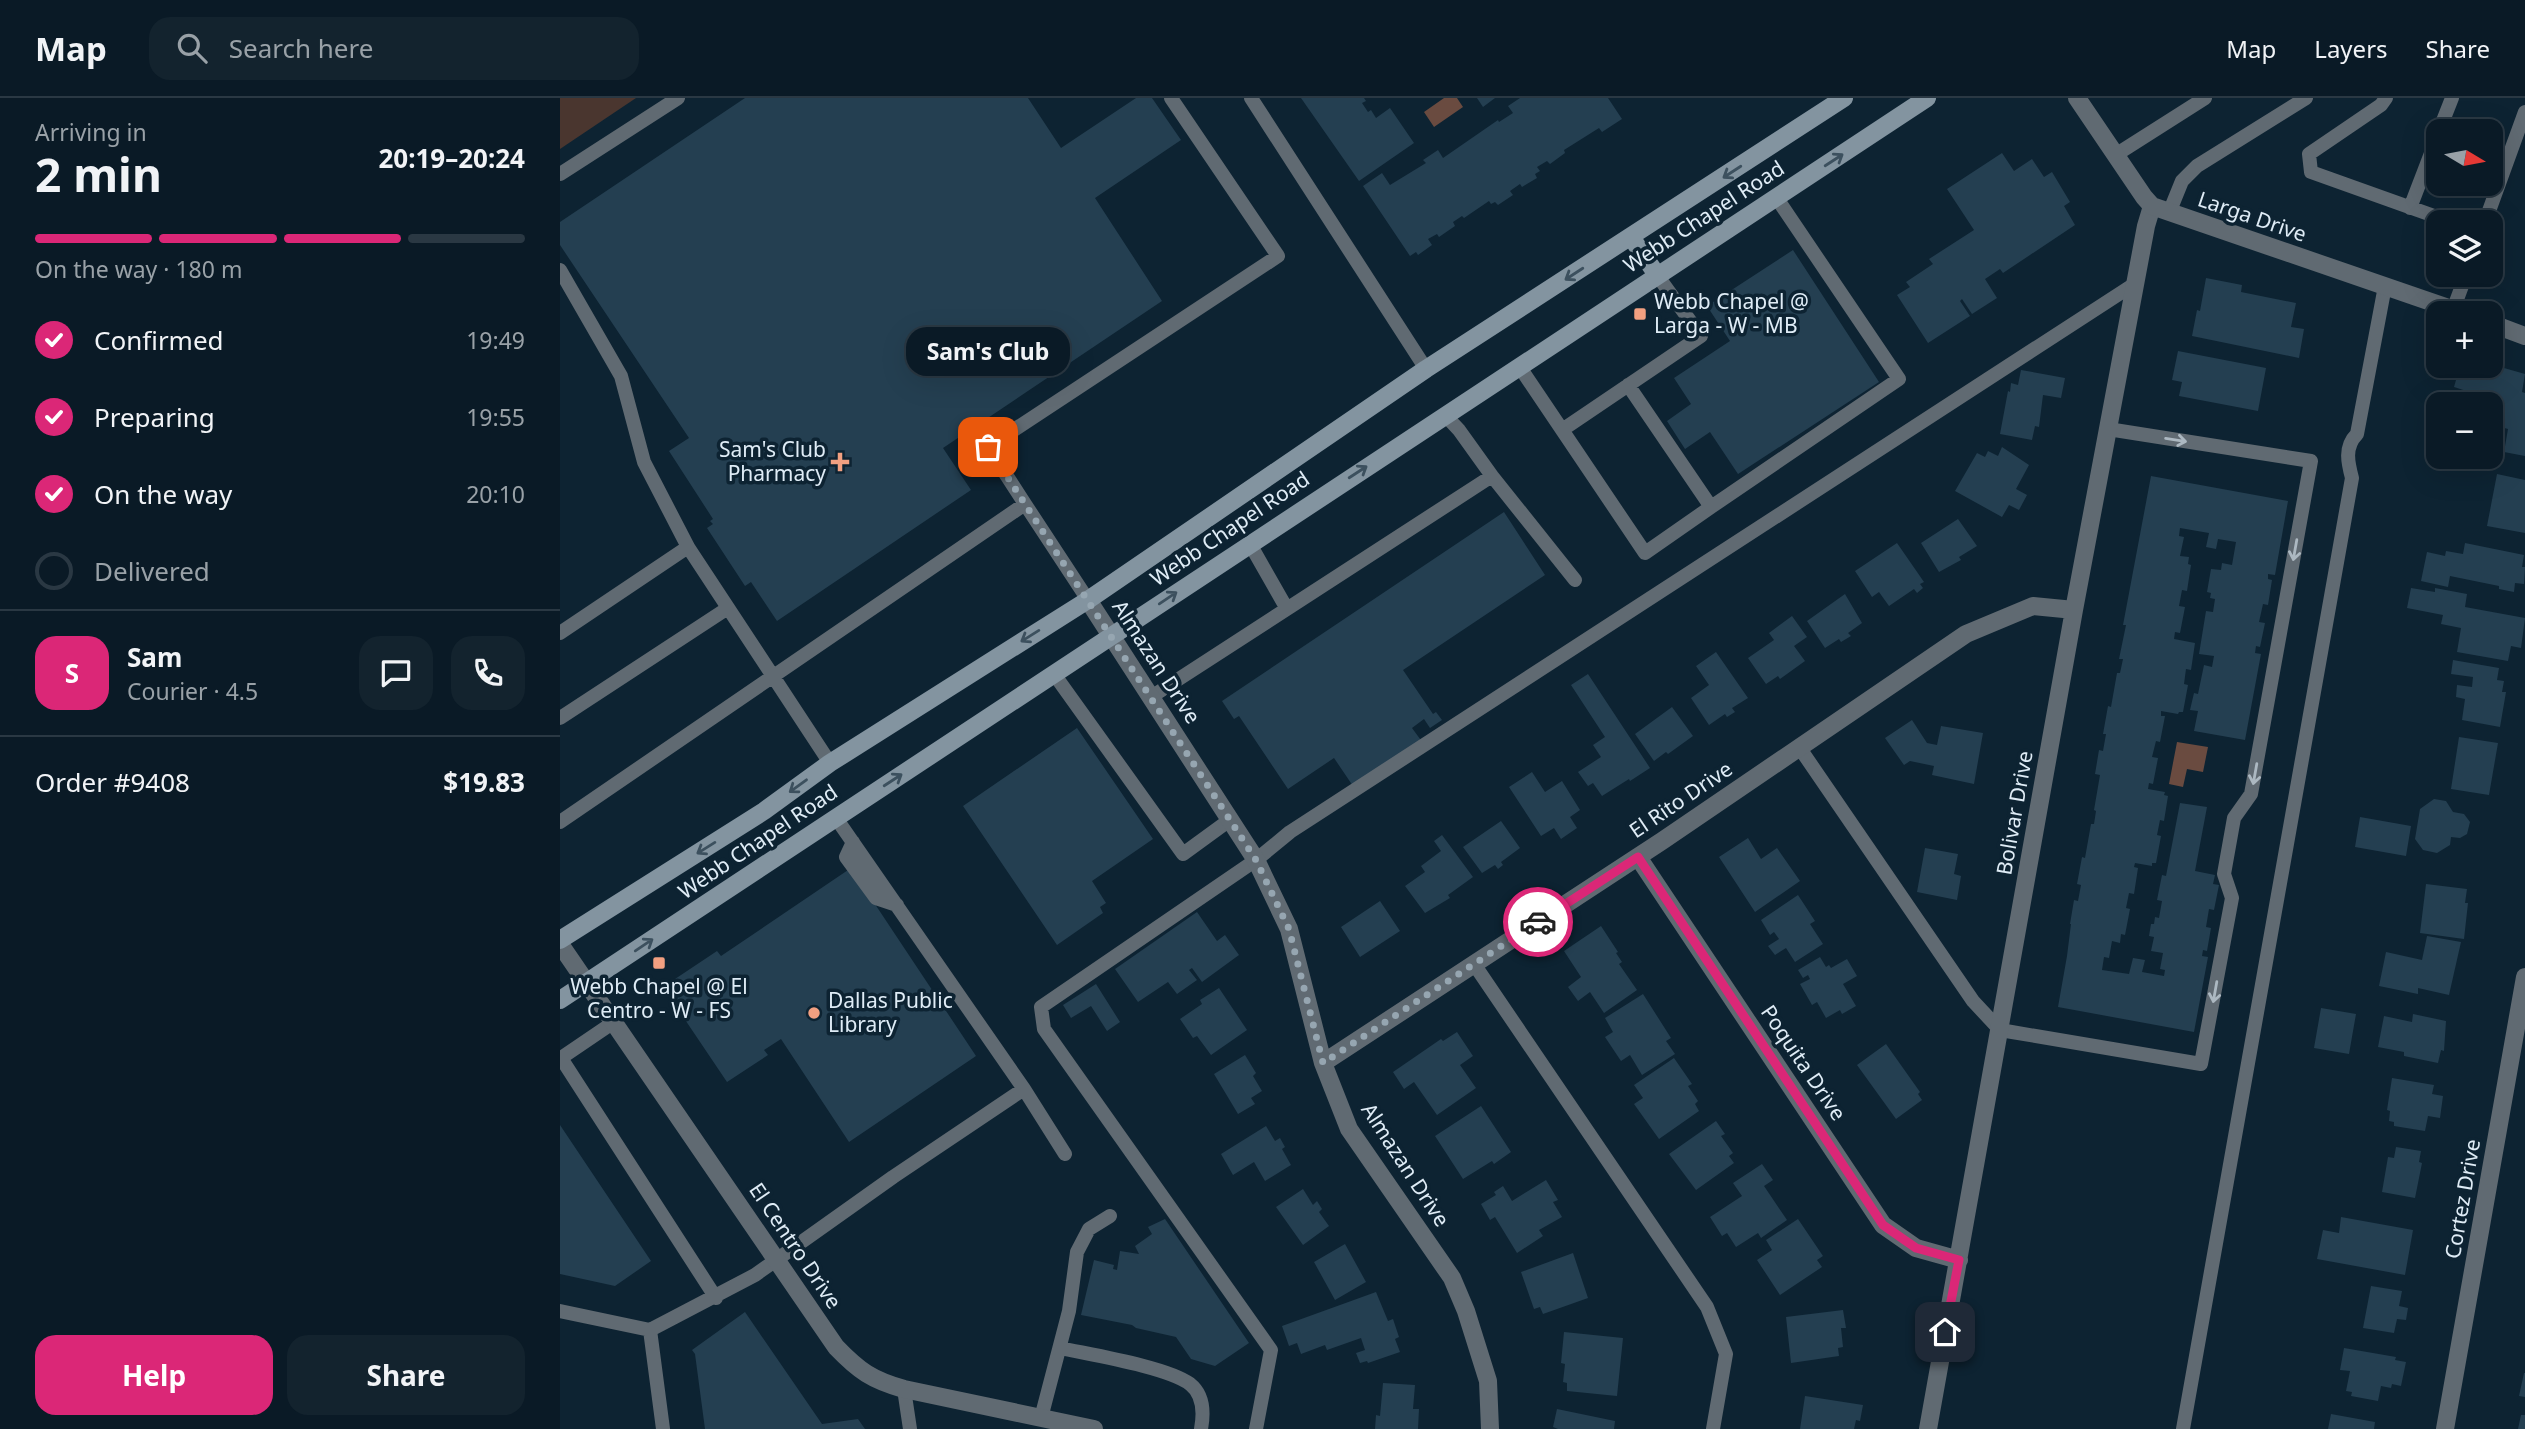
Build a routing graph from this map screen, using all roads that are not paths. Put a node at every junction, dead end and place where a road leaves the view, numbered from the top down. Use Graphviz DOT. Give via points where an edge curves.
graph roads {
  1 [pos="678,98"];
  2 [pos="1171,98"];
  3 [pos="1251,98"];
  4 [pos="1844,98"];
  5 [pos="1927,98"];
  6 [pos="2077,98"];
  7 [pos="2205,98"];
  8 [pos="2306,98"];
  9 [pos="2386,98"];
  10 [pos="2452,98"];
  11 [pos="2525,112"];
  12 [pos="2444,119"];
  13 [pos="2117,155"];
  14 [pos="2426,165"];
  15 [pos="560,174"];
  16 [pos="1776,197"];
  17 [pos="2152,206"];
  18 [pos="2410,208"];
  19 [pos="2489,210"];
  20 [pos="2169,213"];
  21 [pos="2426,213"];
  22 [pos="1631,237"];
  23 [pos="560,270"];
  24 [pos="1657,275"];
  25 [pos="2136,283"];
  26 [pos="2385,286"];
  27 [pos="2427,301"];
  28 [pos="2503,328"];
  29 [pos="2525,336"];
  30 [pos="1519,366"];
  31 [pos="1426,369"];
  32 [pos="1628,385"];
  33 [pos="1445,415"];
  34 [pos="2108,429"];
  35 [pos="1562,430"];
  36 [pos="1492,476"];
  37 [pos="1025,504"];
  38 [pos="1711,507"];
  39 [pos="1250,544"];
  40 [pos="688,547"];
  41 [pos="1575,580"];
  42 [pos="1088,600"];
  43 [pos="728,608"];
  44 [pos="1287,609"];
  45 [pos="2074,610"];
  46 [pos="560,633"];
  47 [pos="1111,636"];
  48 [pos="1054,674"];
  49 [pos="773,676"];
  50 [pos="1151,697"];
  51 [pos="560,718"];
  52 [pos="1799,747"];
  53 [pos="830,763"];
  54 [pos="836,818"];
  55 [pos="1231,819"];
  56 [pos="560,822"];
  57 [pos="1638,857"];
  58 [pos="1256,860"];
  59 [pos="560,942"];
  60 [pos="1474,964"];
  61 [pos="2525,977"];
  62 [pos="586,983"];
  63 [pos="560,1000"];
  64 [pos="614,1022"];
  65 [pos="2000,1030"];
  66 [pos="560,1058"];
  67 [pos="1323,1063"];
  68 [pos="1024,1088"];
  69 [pos="1065,1154"];
  70 [pos="1110,1216"];
  71 [pos="776,1259"];
  72 [pos="1959,1260"];
  73 [pos="716,1298"];
  74 [pos="560,1311"];
  75 [pos="649,1330"];
  76 [pos="1060,1348"];
  77 [pos="904,1388"];
  78 [pos="1041,1418"];
  79 [pos="1087,1428"];
  80 [pos="663,1429"];
  81 [pos="910,1429"];
  82 [pos="1201,1429"];
  83 [pos="1256,1429"];
  84 [pos="1490,1429"];
  85 [pos="1713,1429"];
  86 [pos="1928,1429"];
  87 [pos="2183,1429"];
  88 [pos="2445,1429"];
  1 -- 15 [label="lane"];
  2 -- 37 [label="lane" via="1278,256 988,447"];
  3 -- 31 [label="lane"];
  4 -- 22 [label="main road, Webb Chapel Road, one-way"];
  16 -- 5 [label="main road, Webb Chapel Road, one-way"];
  6 -- 13 [label="street"];
  7 -- 13 [label="lane"];
  8 -- 20 [label="lane" via="2197,166 2182,181"];
  9 -- 18 [label="lane" via="2309,154 2311,172"];
  10 -- 12 [label="lane"];
  11 -- 19 [label="lane"];
  13 -- 17 [label="street"];
  14 -- 18 [label="lane"];
  16 -- 24 [label="main road, Webb Chapel Road"];
  16 -- 38 [label="lane" via="1899,379"];
  17 -- 20 [label="street, Larga Drive"];
  17 -- 25 [label="street, Bolivar Drive"];
  18 -- 21 [label="lane"];
  20 -- 26 [label="street, Larga Drive"];
  22 -- 24 [label="main road"];
  22 -- 31 [label="main road, Webb Chapel Road, one-way"];
  23 -- 40 [label="lane" via="621,376 644,462"];
  24 -- 30 [label="main road, Webb Chapel Road"];
  24 -- 32 [label="lane" via="1701,335"];
  25 -- 34 [label="street, Bolivar Drive"];
  25 -- 58 [label="lane" via="1302,824"];
  26 -- 27 [label="street, Larga Drive"];
  26 -- 87 [label="lane" via="2357,434 2348,453 2352,478"];
  28 -- 29 [label="street"];
  30 -- 33 [label="main road, Webb Chapel Road"];
  30 -- 35 [label="lane"];
  31 -- 42 [label="main road, Webb Chapel Road"];
  32 -- 35 [label="lane"];
  32 -- 38 [label="lane"];
  33 -- 36 [label="lane"];
  39 -- 33 [label="main road, Webb Chapel Road, one-way"];
  34 -- 45 [label="street, Bolivar Drive"];
  34 -- 65 [label="lane, one-way" via="2311,461 2251,794 2234,818 2224,874 2232,898 2202,1064"];
  35 -- 38 [label="lane" via="1645,553"];
  36 -- 41 [label="lane"];
  36 -- 44 [label="lane"];
  37 -- 42 [label="lane"];
  37 -- 49 [label="lane"];
  39 -- 44 [label="lane"];
  47 -- 39 [label="main road, Webb Chapel Road, one-way"];
  40 -- 43 [label="lane"];
  40 -- 46 [label="lane"];
  42 -- 47 [label="street, Almazan Drive"];
  42 -- 53 [label="main road, Webb Chapel Road, one-way"];
  43 -- 49 [label="lane"];
  43 -- 51 [label="lane"];
  44 -- 50 [label="lane"];
  45 -- 52 [label="street, El Rito Drive" via="2033,606 1966,634"];
  45 -- 65 [label="street, Bolivar Drive"];
  47 -- 48 [label="main road, Webb Chapel Road"];
  47 -- 50 [label="street, Almazan Drive"];
  54 -- 48 [label="main road, Webb Chapel Road, one-way"];
  48 -- 55 [label="lane" via="1183,854"];
  49 -- 53 [label="lane"];
  49 -- 56 [label="lane"];
  50 -- 55 [label="street, Almazan Drive"];
  52 -- 57 [label="street, El Rito Drive"];
  52 -- 65 [label="lane" via="1973,1001"];
  53 -- 59 [label="main road, Webb Chapel Road, one-way" via="764,811"];
  62 -- 54 [label="main road, Webb Chapel Road, one-way"];
  54 -- 68 [label="lane"];
  55 -- 58 [label="street, Almazan Drive"];
  57 -- 60 [label="street, El Rito Drive"];
  57 -- 72 [label="street, Poquita Drive" via="1883,1225 1916,1248"];
  58 -- 67 [label="street, Almazan Drive" via="1289,929"];
  58 -- 83 [label="lane" via="1041,1007 1044,1029 1271,1350"];
  59 -- 62 [label="street, El Centro Drive"];
  60 -- 67 [label="street, El Rito Drive"];
  60 -- 85 [label="lane" via="1707,1307 1726,1354"];
  61 -- 88 [label="street, Cortez Drive"];
  62 -- 63 [label="main road, Webb Chapel Road"];
  62 -- 64 [label="street, El Centro Drive"];
  64 -- 66 [label="lane"];
  64 -- 71 [label="street, El Centro Drive"];
  65 -- 72 [label="street, Bolivar Drive"];
  66 -- 73 [label="lane"];
  67 -- 84 [label="street, Almazan Drive" via="1349,1129 1452,1278 1488,1381"];
  68 -- 69 [label="lane"];
  68 -- 71 [label="lane"];
  70 -- 76 [label="lane" via="1089,1229 1077,1252"];
  71 -- 73 [label="lane"];
  71 -- 77 [label="street, El Centro Drive" via="836,1347 856,1368"];
  72 -- 86 [label="street, Bolivar Drive"];
  73 -- 75 [label="lane"];
  74 -- 75 [label="lane"];
  75 -- 80 [label="lane"];
  76 -- 78 [label="lane"];
  76 -- 82 [label="lane" via="1170,1374 1192,1385 1202,1400"];
  77 -- 78 [label="street, El Centro Drive"];
  77 -- 81 [label="lane"];
  78 -- 79 [label="street, El Centro Drive"];
}
